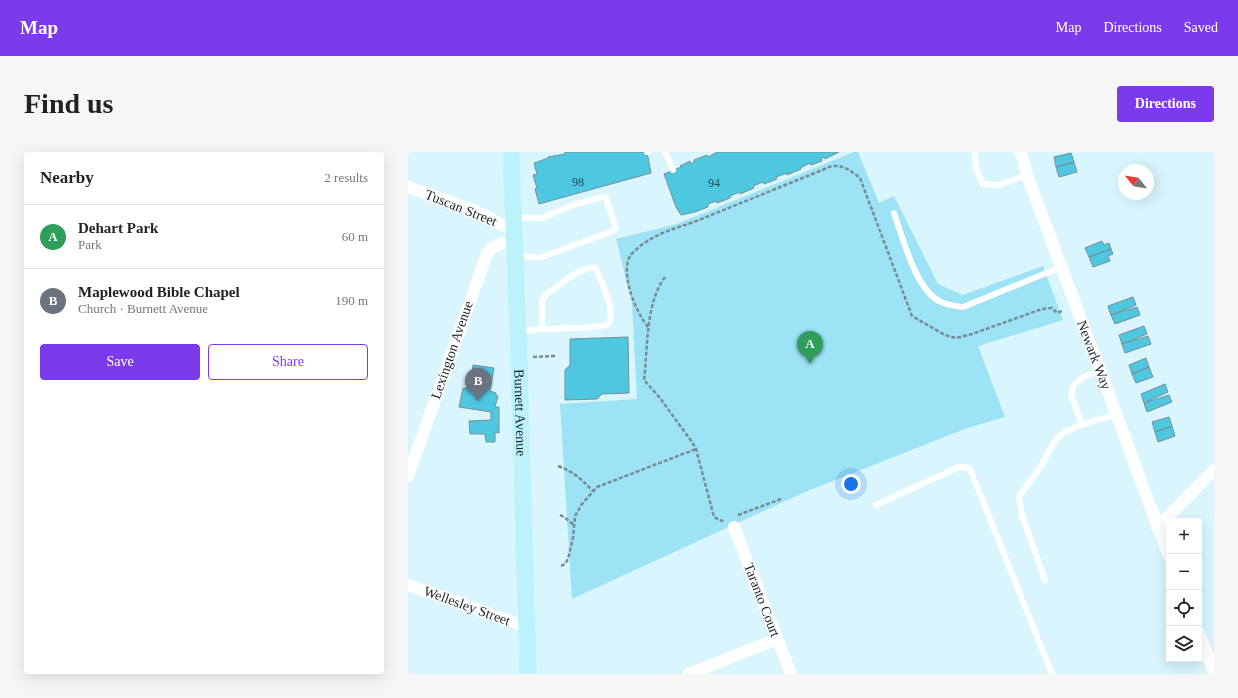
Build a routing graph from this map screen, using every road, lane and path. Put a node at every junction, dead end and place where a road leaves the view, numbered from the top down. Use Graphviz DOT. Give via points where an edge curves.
graph roads {
  1 [pos="511,152"];
  2 [pos="665,152"];
  3 [pos="974,152"];
  4 [pos="1021,152"];
  5 [pos="673,170"];
  6 [pos="1026,175"];
  7 [pos="408,187"];
  8 [pos="894,213"];
  9 [pos="515,236"];
  10 [pos="1061,267"];
  11 [pos="665,277"];
  12 [pos="1062,311"];
  13 [pos="648,327"];
  14 [pos="542,329"];
  15 [pos="518,330"];
  16 [pos="555,356"];
  17 [pos="527,357"];
  18 [pos="1100,370"];
  19 [pos="1117,414"];
  20 [pos="1082,425"];
  21 [pos="696,449"];
  22 [pos="558,466"];
  23 [pos="1214,470"];
  24 [pos="408,476"];
  25 [pos="593,491"];
  26 [pos="781,499"];
  27 [pos="876,505"];
  28 [pos="560,515"];
  29 [pos="733,520"];
  30 [pos="574,525"];
  31 [pos="1158,528"];
  32 [pos="1168,554"];
  33 [pos="561,566"];
  34 [pos="1045,580"];
  35 [pos="408,585"];
  36 [pos="527,627"];
  37 [pos="777,639"];
  38 [pos="1202,641"];
  39 [pos="1214,672"];
  40 [pos="528,674"];
  41 [pos="689,674"];
  42 [pos="791,674"];
  43 [pos="1052,674"];
  1 -- 9 [label="street, Burnett Avenue"];
  2 -- 5 [label="lane"];
  3 -- 6 [label="lane" via="976,168 983,184 999,185"];
  4 -- 6 [label="street, Newark Way"];
  6 -- 10 [label="street, Newark Way"];
  7 -- 9 [label="street, Tuscan Street" via="476,211"];
  8 -- 10 [label="lane" via="918,278 925,290 939,301 952,306 963,307"];
  9 -- 9 [label="lane" via="539,258 616,228 606,198 602,196 542,218"];
  9 -- 15 [label="street, Burnett Avenue"];
  9 -- 24 [label="street, Lexington Avenue" via="490,249 484,260"];
  10 -- 18 [label="street, Newark Way"];
  11 -- 13 [label="path" via="660,283 648,319"];
  12 -- 13 [label="path" via="1057,313 1052,308 1042,308 956,338 945,335 912,316 860,178 840,165 832,166 645,242 630,256 626,272 635,303"];
  13 -- 21 [label="path" via="644,380"];
  14 -- 14 [label="lane" via="599,327 609,324 609,302 596,268 591,267 579,272 544,296"];
  14 -- 15 [label="lane"];
  15 -- 36 [label="street, Burnett Avenue"];
  16 -- 17 [label="path"];
  18 -- 19 [label="street, Newark Way"];
  18 -- 20 [label="lane" via="1082,378 1074,385 1071,394"];
  19 -- 20 [label="lane"];
  19 -- 31 [label="street, Newark Way"];
  20 -- 34 [label="lane" via="1060,435 1019,497 1022,515"];
  21 -- 25 [label="path" via="597,487"];
  21 -- 29 [label="path" via="714,517 722,521"];
  22 -- 25 [label="path" via="570,470"];
  23 -- 31 [label="street"];
  25 -- 30 [label="path" via="575,516"];
  26 -- 29 [label="path"];
  27 -- 43 [label="lane" via="959,467 970,469"];
  28 -- 30 [label="path"];
  29 -- 37 [label="street, Taranto Court"];
  30 -- 33 [label="path" via="568,559"];
  31 -- 32 [label="street, Newark Way"];
  35 -- 36 [label="street, Wellesley Street"];
  36 -- 40 [label="street, Burnett Avenue"];
  37 -- 41 [label="street"];
  37 -- 42 [label="street, Taranto Court"];
  38 -- 39 [label="street"];
}
